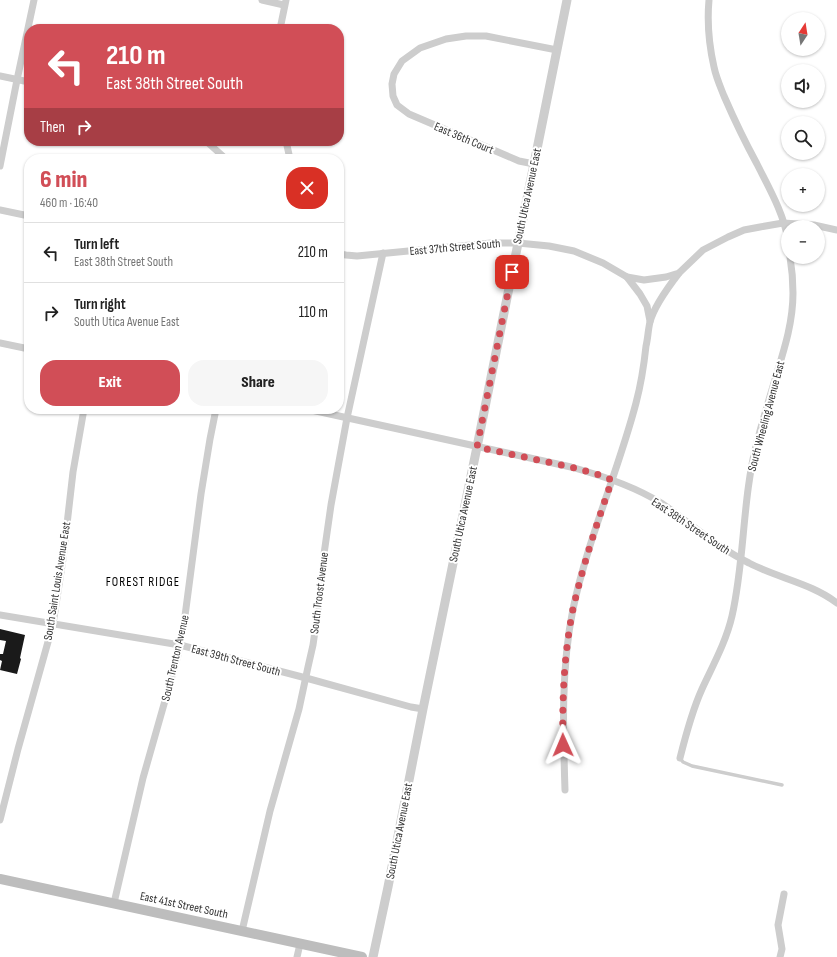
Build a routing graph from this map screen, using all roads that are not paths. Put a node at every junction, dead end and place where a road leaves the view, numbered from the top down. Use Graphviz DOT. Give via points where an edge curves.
graph roads {
  1 [pos="34,0"];
  2 [pos="262,0"];
  3 [pos="567,0"];
  4 [pos="709,0"];
  5 [pos="285,2"];
  6 [pos="29,24"];
  7 [pos="281,24"];
  8 [pos="24,47"];
  9 [pos="557,50"];
  10 [pos="0,76"];
  11 [pos="17,80"];
  12 [pos="24,81"];
  13 [pos="212,146"];
  14 [pos="220,154"];
  15 [pos="534,164"];
  16 [pos="0,166"];
  17 [pos="0,210"];
  18 [pos="24,215"];
  19 [pos="783,220"];
  20 [pos="781,223"];
  21 [pos="825,227"];
  22 [pos="837,230"];
  23 [pos="518,243"];
  24 [pos="383,253"];
  25 [pos="344,255"];
  26 [pos="791,264"];
  27 [pos="679,273"];
  28 [pos="627,277"];
  29 [pos="650,321"];
  30 [pos="0,343"];
  31 [pos="24,348"];
  32 [pos="83,414"];
  33 [pos="215,414"];
  34 [pos="329,414"];
  35 [pos="347,418"];
  36 [pos="477,447"];
  37 [pos="612,480"];
  38 [pos="740,558"];
  39 [pos="836,602"];
  40 [pos="0,615"];
  41 [pos="53,624"];
  42 [pos="180,645"];
  43 [pos="306,678"];
  44 [pos="423,709"];
  45 [pos="680,758"];
  46 [pos="782,785"];
  47 [pos="565,790"];
  48 [pos="0,820"];
  49 [pos="0,879"];
  50 [pos="784,894"];
  51 [pos="114,903"];
  52 [pos="242,931"];
  53 [pos="300,944"];
  54 [pos="297,957"];
  55 [pos="362,957"];
  56 [pos="373,957"];
  57 [pos="780,957"];
  1 -- 6 [label="street"];
  2 -- 5 [label="street"];
  3 -- 9 [label="street, South Utica Avenue East"];
  4 -- 19 [label="street" via="714,68 740,132"];
  5 -- 7 [label="street"];
  8 -- 11 [label="street"];
  9 -- 15 [label="street, South Utica Avenue East"];
  9 -- 15 [label="street, East 36th Court" via="486,36 466,36 446,39 420,48 402,61 394,74 393,96 397,105 409,114 519,161"];
  10 -- 11 [label="street"];
  11 -- 12 [label="street"];
  11 -- 16 [label="street"];
  13 -- 14 [label="street"];
  15 -- 23 [label="street, South Utica Avenue East"];
  17 -- 18 [label="street"];
  20 -- 27 [label="street, East 37th Street South" via="760,226 728,236 703,250"];
  21 -- 22 [label="street, East 37th Street South"];
  23 -- 24 [label="street, East 37th Street South" via="491,242"];
  23 -- 28 [label="street, East 37th Street South" via="574,251"];
  23 -- 36 [label="street, South Utica Avenue East"];
  24 -- 25 [label="street, East 37th Street South"];
  24 -- 35 [label="street, South Troost Avenue"];
  26 -- 38 [label="street, South Wheeling Avenue East" via="793,294 789,331 752,462"];
  27 -- 28 [label="street, East 37th Street South" via="644,280"];
  27 -- 29 [label="street" via="666,290"];
  28 -- 29 [label="street" via="647,306"];
  29 -- 37 [label="street" via="636,402"];
  30 -- 31 [label="street"];
  32 -- 41 [label="street, South Saint Louis Avenue East"];
  33 -- 42 [label="street, South Trenton Avenue"];
  34 -- 35 [label="street, East 38th Street South"];
  35 -- 36 [label="street, East 38th Street South"];
  35 -- 43 [label="street, South Troost Avenue" via="331,504 313,645"];
  36 -- 37 [label="street, East 38th Street South" via="571,467"];
  36 -- 44 [label="street, South Utica Avenue East"];
  37 -- 38 [label="street, East 38th Street South" via="659,502 722,548"];
  37 -- 47 [label="street" via="583,568 567,646 563,730"];
  38 -- 39 [label="street, East 38th Street South" via="812,588"];
  38 -- 45 [label="street, South Wheeling Avenue East" via="735,600 727,633 695,706"];
  40 -- 41 [label="street, East 39th Street South"];
  41 -- 42 [label="street, East 39th Street South"];
  41 -- 48 [label="street, South Saint Louis Avenue East"];
  42 -- 43 [label="street, East 39th Street South"];
  42 -- 51 [label="street, South Trenton Avenue" via="143,778"];
  43 -- 44 [label="street, East 39th Street South"];
  43 -- 52 [label="street, South Troost Avenue" via="268,818"];
  44 -- 56 [label="street, South Utica Avenue East"];
  45 -- 46 [label="lane" via="692,766"];
  49 -- 51 [label="main road, East 41st Street South"];
  50 -- 57 [label="street" via="778,925 782,949"];
  51 -- 52 [label="main road, East 41st Street South"];
  52 -- 53 [label="main road, East 41st Street South"];
  53 -- 54 [label="street"];
  53 -- 55 [label="main road, East 41st Street South"];
}
